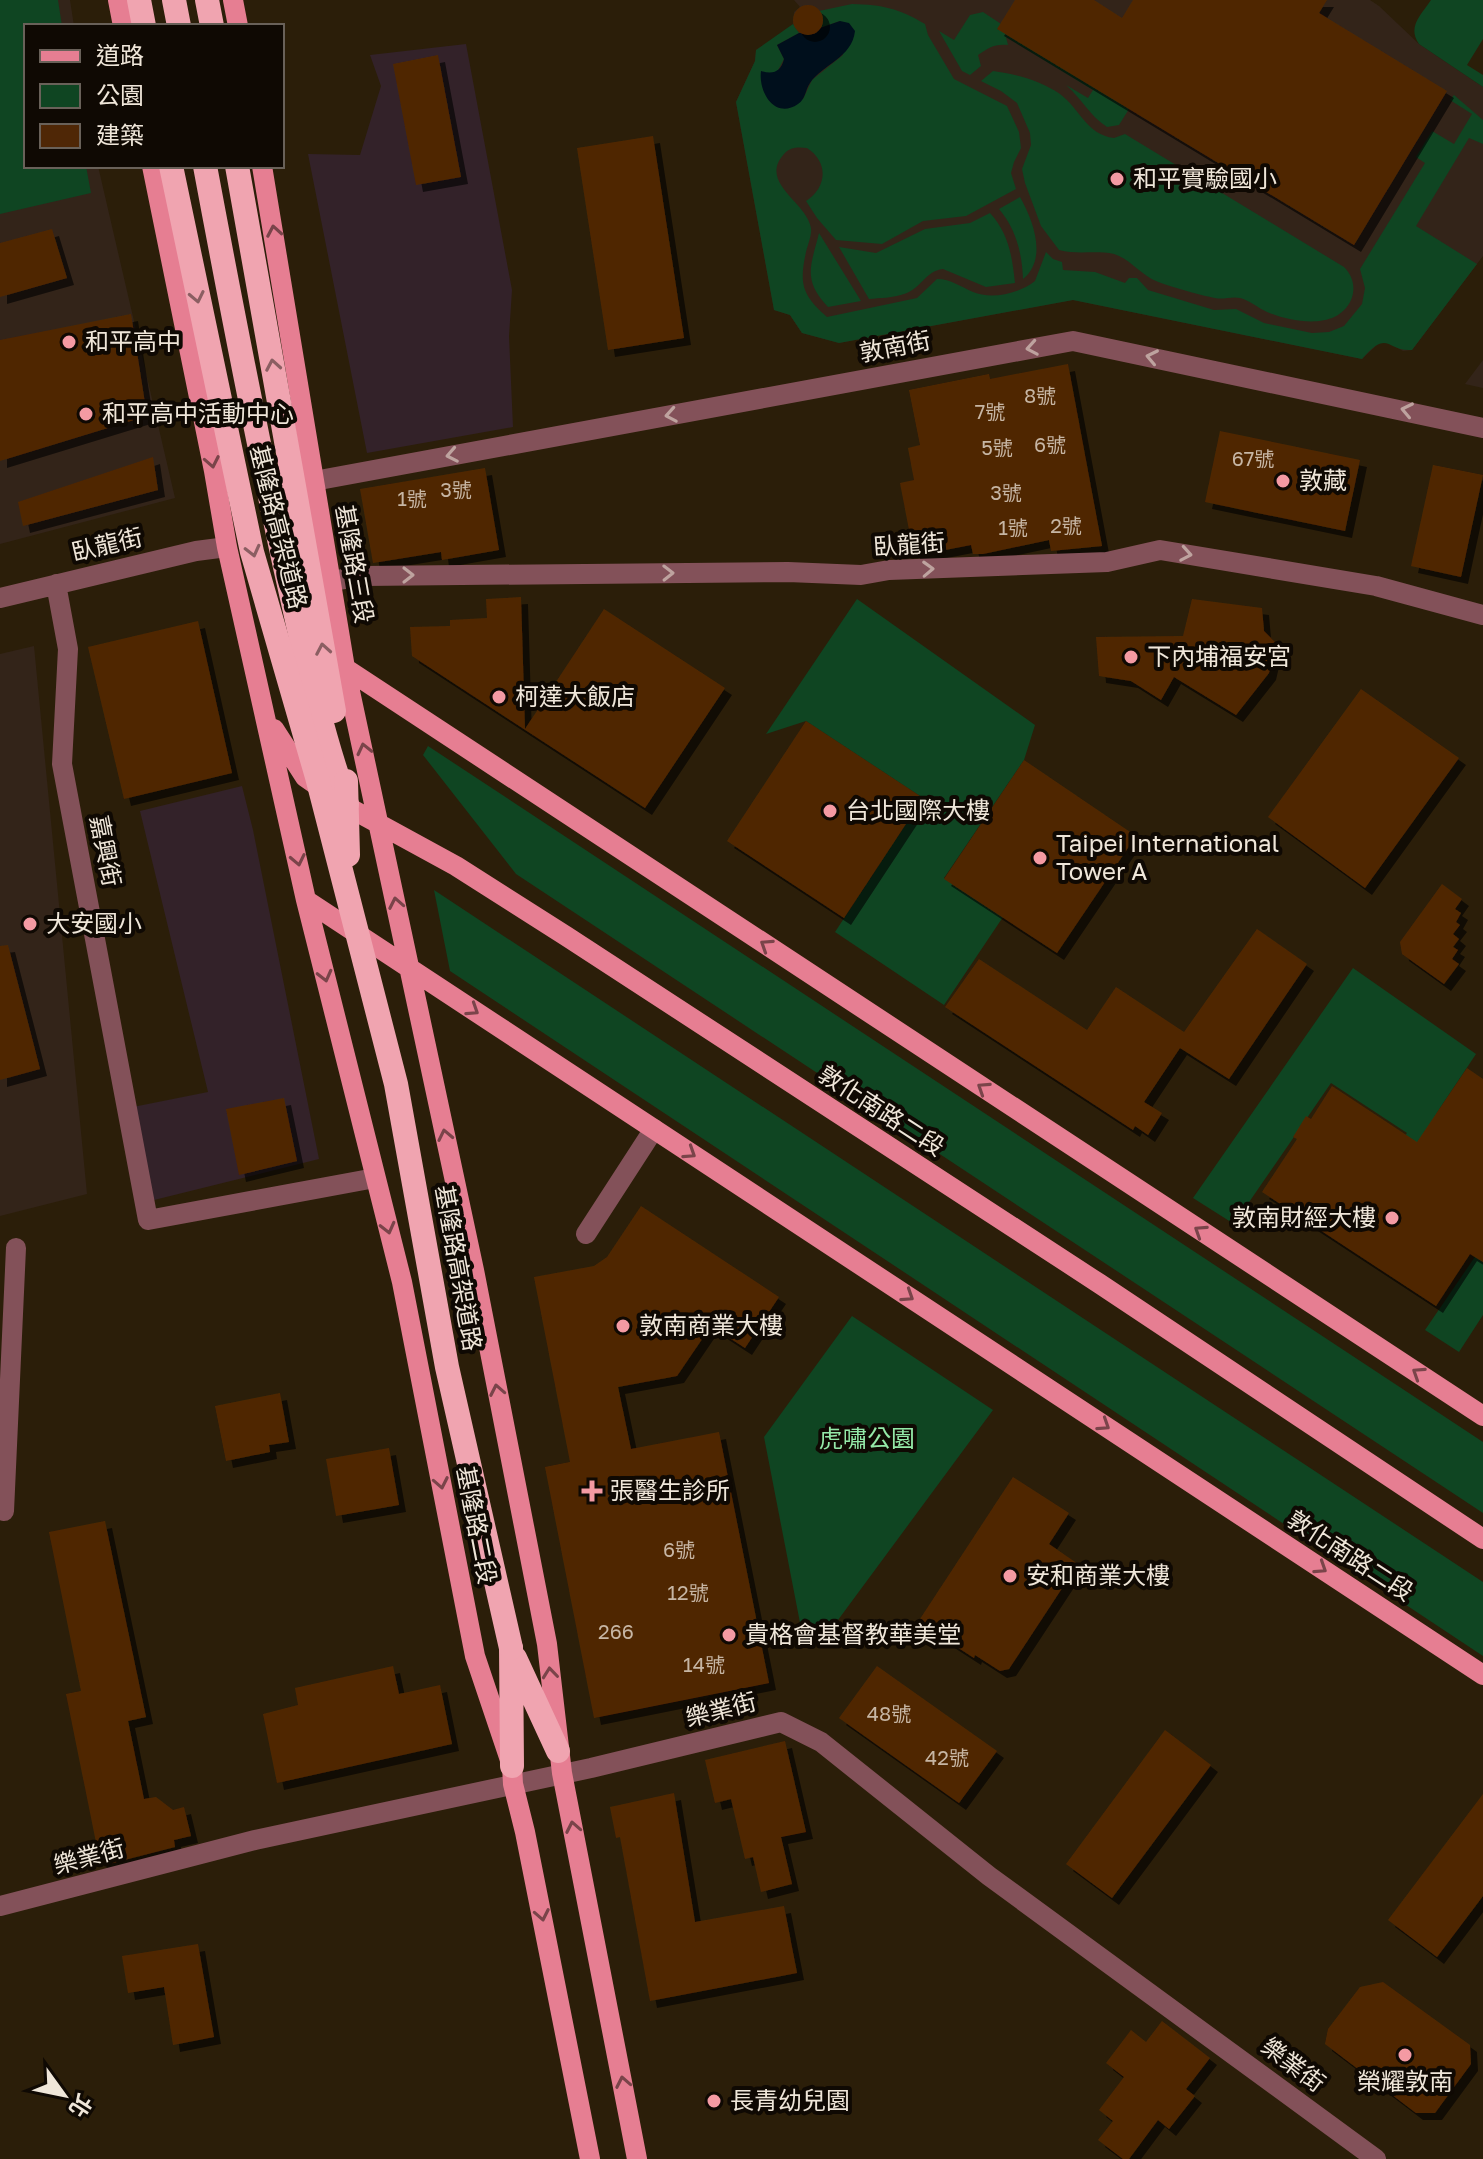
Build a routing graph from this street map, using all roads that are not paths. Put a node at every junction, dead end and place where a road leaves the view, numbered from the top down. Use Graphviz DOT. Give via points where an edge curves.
graph roads {
  1 [pos="118,0"];
  2 [pos="139,0"];
  3 [pos="174,0"];
  4 [pos="207,0"];
  5 [pos="233,0"];
  6 [pos="123,24"];
  7 [pos="144,24"];
  8 [pos="179,24"];
  9 [pos="212,24"];
  10 [pos="238,24"];
  11 [pos="152,168"];
  12 [pos="171,168"];
  13 [pos="205,168"];
  14 [pos="237,168"];
  15 [pos="262,168"];
  16 [pos="1483,428"];
  17 [pos="314,481"];
  18 [pos="227,547"];
  19 [pos="331,581"];
  20 [pos="56,584"];
  21 [pos="0,598"];
  22 [pos="1483,615"];
  23 [pos="345,668"];
  24 [pos="265,716"];
  25 [pos="348,807"];
  26 [pos="381,825"];
  27 [pos="349,897"];
  28 [pos="306,900"];
  29 [pos="408,967"];
  30 [pos="654,1129"];
  31 [pos="375,1178"];
  32 [pos="586,1234"];
  33 [pos="16,1248"];
  34 [pos="1483,1416"];
  35 [pos="4,1511"];
  36 [pos="1483,1539"];
  37 [pos="511,1648"];
  38 [pos="1483,1675"];
  39 [pos="560,1762"];
  40 [pos="513,1775"];
  41 [pos="0,1906"];
  42 [pos="590,2159"];
  43 [pos="637,2159"];
  44 [pos="1376,2159"];
  1 -- 6 [label="main road"];
  2 -- 7 [label="highway"];
  3 -- 8 [label="highway"];
  4 -- 9 [label="highway"];
  5 -- 10 [label="main road"];
  11 -- 18 [label="main road, one-way"];
  12 -- 27 [label="highway, 基隆路高架道路, one-way, bridge" via="252,552"];
  13 -- 25 [label="highway" via="305,657"];
  27 -- 14 [label="highway, 基隆路高架道路, one-way, bridge" via="346,781"];
  17 -- 15 [label="main road, 基隆路三段, one-way"];
  16 -- 17 [label="street, 敦南街, one-way" via="1073,341"];
  17 -- 19 [label="main road, 基隆路三段"];
  18 -- 20 [label="street, 臥龍街"];
  18 -- 24 [label="main road"];
  19 -- 22 [label="street, 臥龍街, one-way" via="364,576 861,575 1107,562 1160,550 1376,586"];
  19 -- 23 [label="main road, 基隆路三段"];
  20 -- 21 [label="street, 臥龍街"];
  20 -- 31 [label="street, 嘉興街" via="68,649 62,764 148,1220"];
  26 -- 23 [label="main road, 基隆路三段, one-way"];
  34 -- 23 [label="main road, one-way"];
  24 -- 25 [label="main road, 敦化南路二段" via="305,777"];
  24 -- 28 [label="main road, one-way"];
  25 -- 26 [label="main road, 敦化南路二段"];
  29 -- 26 [label="main road, 基隆路三段, one-way"];
  26 -- 36 [label="main road, 敦化南路二段" via="566,936"];
  27 -- 37 [label="highway, 基隆路高架道路, bridge" via="396,1084 447,1367"];
  28 -- 29 [label="main road, 敦化南路二段"];
  28 -- 31 [label="main road, 基隆路二段, one-way"];
  29 -- 30 [label="main road, 敦化南路二段, one-way"];
  39 -- 29 [label="main road, 基隆路二段, one-way" via="547,1644"];
  30 -- 32 [label="street"];
  30 -- 38 [label="main road, 敦化南路二段, one-way"];
  31 -- 40 [label="main road, 基隆路二段, one-way" via="402,1282 475,1656"];
  33 -- 35 [label="street"];
  37 -- 39 [label="highway, 基隆路高架道路"];
  37 -- 40 [label="highway, 基隆路高架道路"];
  39 -- 40 [label="street, 樂業街"];
  43 -- 39 [label="main road, 基隆路二段, one-way"];
  39 -- 44 [label="street, 樂業街" via="781,1722 821,1742 989,1876"];
  40 -- 41 [label="street, 樂業街"];
  40 -- 42 [label="main road, 基隆路二段, one-way"];
}
